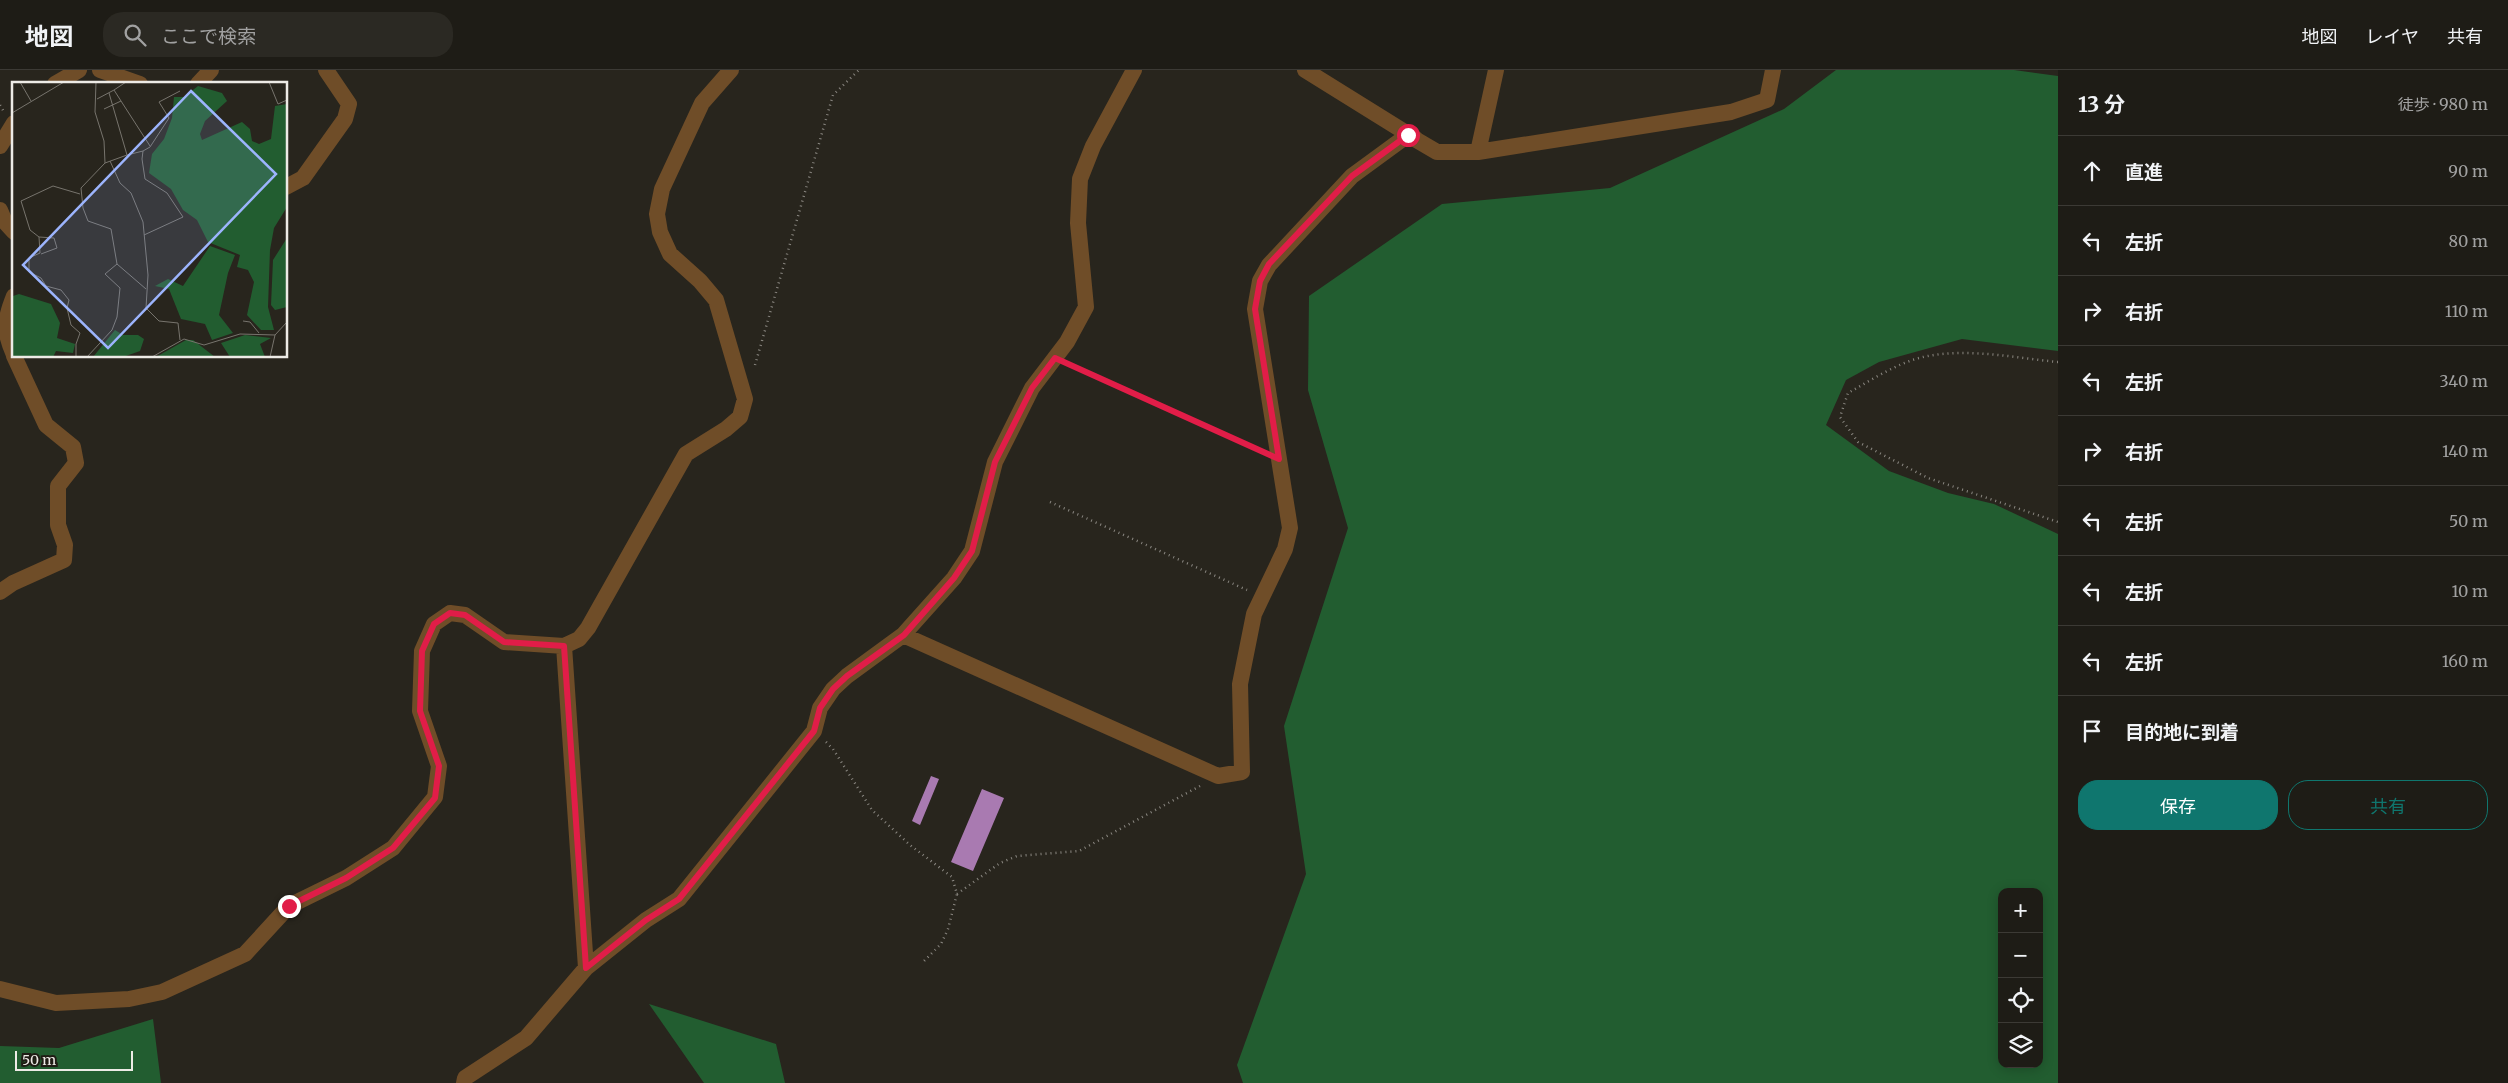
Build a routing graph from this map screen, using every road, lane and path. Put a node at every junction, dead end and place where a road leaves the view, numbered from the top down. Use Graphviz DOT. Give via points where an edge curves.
graph roads {
  1 [pos="79,70"];
  2 [pos="100,70"];
  3 [pos="211,70"];
  4 [pos="326,70"];
  5 [pos="731,70"];
  6 [pos="859,70"];
  7 [pos="1134,70"];
  8 [pos="1305,70"];
  9 [pos="1496,70"];
  10 [pos="1773,70"];
  11 [pos="58,82"];
  12 [pos="134,82"];
  13 [pos="200,82"];
  14 [pos="12,126"];
  15 [pos="0,146"];
  16 [pos="1438,152"];
  17 [pos="1478,152"];
  18 [pos="288,186"];
  19 [pos="0,210"];
  20 [pos="12,230"];
  21 [pos="12,301"];
  22 [pos="12,351"];
  23 [pos="15,358"];
  24 [pos="1055,358"];
  25 [pos="2058,362"];
  26 [pos="755,365"];
  27 [pos="1279,459"];
  28 [pos="1050,502"];
  29 [pos="2058,522"];
  30 [pos="0,592"];
  31 [pos="1262,597"];
  32 [pos="904,635"];
  33 [pos="564,646"];
  34 [pos="814,731"];
  35 [pos="1218,776"];
  36 [pos="957,894"];
  37 [pos="923,962"];
  38 [pos="586,968"];
  39 [pos="0,989"];
  40 [pos="464,1083"];
  1 -- 11 [label="street"];
  2 -- 12 [label="street"];
  3 -- 13 [label="street"];
  4 -- 18 [label="street" via="349,104 345,120 303,178"];
  5 -- 33 [label="street" via="702,103 662,188 657,214 660,232 670,254 716,300 745,399 740,417 686,454 588,628 579,640"];
  6 -- 26 [label="path" via="833,95"];
  7 -- 24 [label="street" via="1093,146 1080,179 1078,223 1086,306 1077,326"];
  8 -- 16 [label="street"];
  9 -- 17 [label="street"];
  10 -- 17 [label="street" via="1767,100 1732,112"];
  14 -- 15 [label="street"];
  16 -- 17 [label="street"];
  16 -- 27 [label="street" via="1408,135 1352,176 1269,264 1260,281 1255,309"];
  19 -- 20 [label="street"];
  21 -- 22 [label="street" via="6,335"];
  23 -- 30 [label="street" via="46,425 73,447 76,463 58,486 58,525 65,544 64,560 12,583"];
  24 -- 27 [label="path"];
  24 -- 32 [label="street" via="1032,388 995,462 972,551 954,578"];
  25 -- 29 [label="path" via="1969,354 1928,356 1885,372 1848,393 1840,417 1858,442 1928,478"];
  27 -- 31 [label="street" via="1290,528 1285,549"];
  28 -- 31 [label="path"];
  31 -- 35 [label="street" via="1254,614 1240,684 1242,772"];
  32 -- 34 [label="street" via="833,689 820,708"];
  32 -- 35 [label="street"];
  33 -- 38 [label="street"];
  33 -- 39 [label="street" via="504,642 465,615 450,613 434,624 422,651 420,711 439,766 435,798 393,848 346,878 289,906 245,954 162,992 130,999 56,1003"];
  34 -- 36 [label="path" via="833,749 872,810 910,846 952,878"];
  34 -- 38 [label="street" via="679,899 646,920"];
  35 -- 36 [label="path" via="1079,851 1017,856 1000,863"];
  36 -- 37 [label="path" via="941,944"];
  38 -- 40 [label="street" via="526,1038 465,1078"];
}
